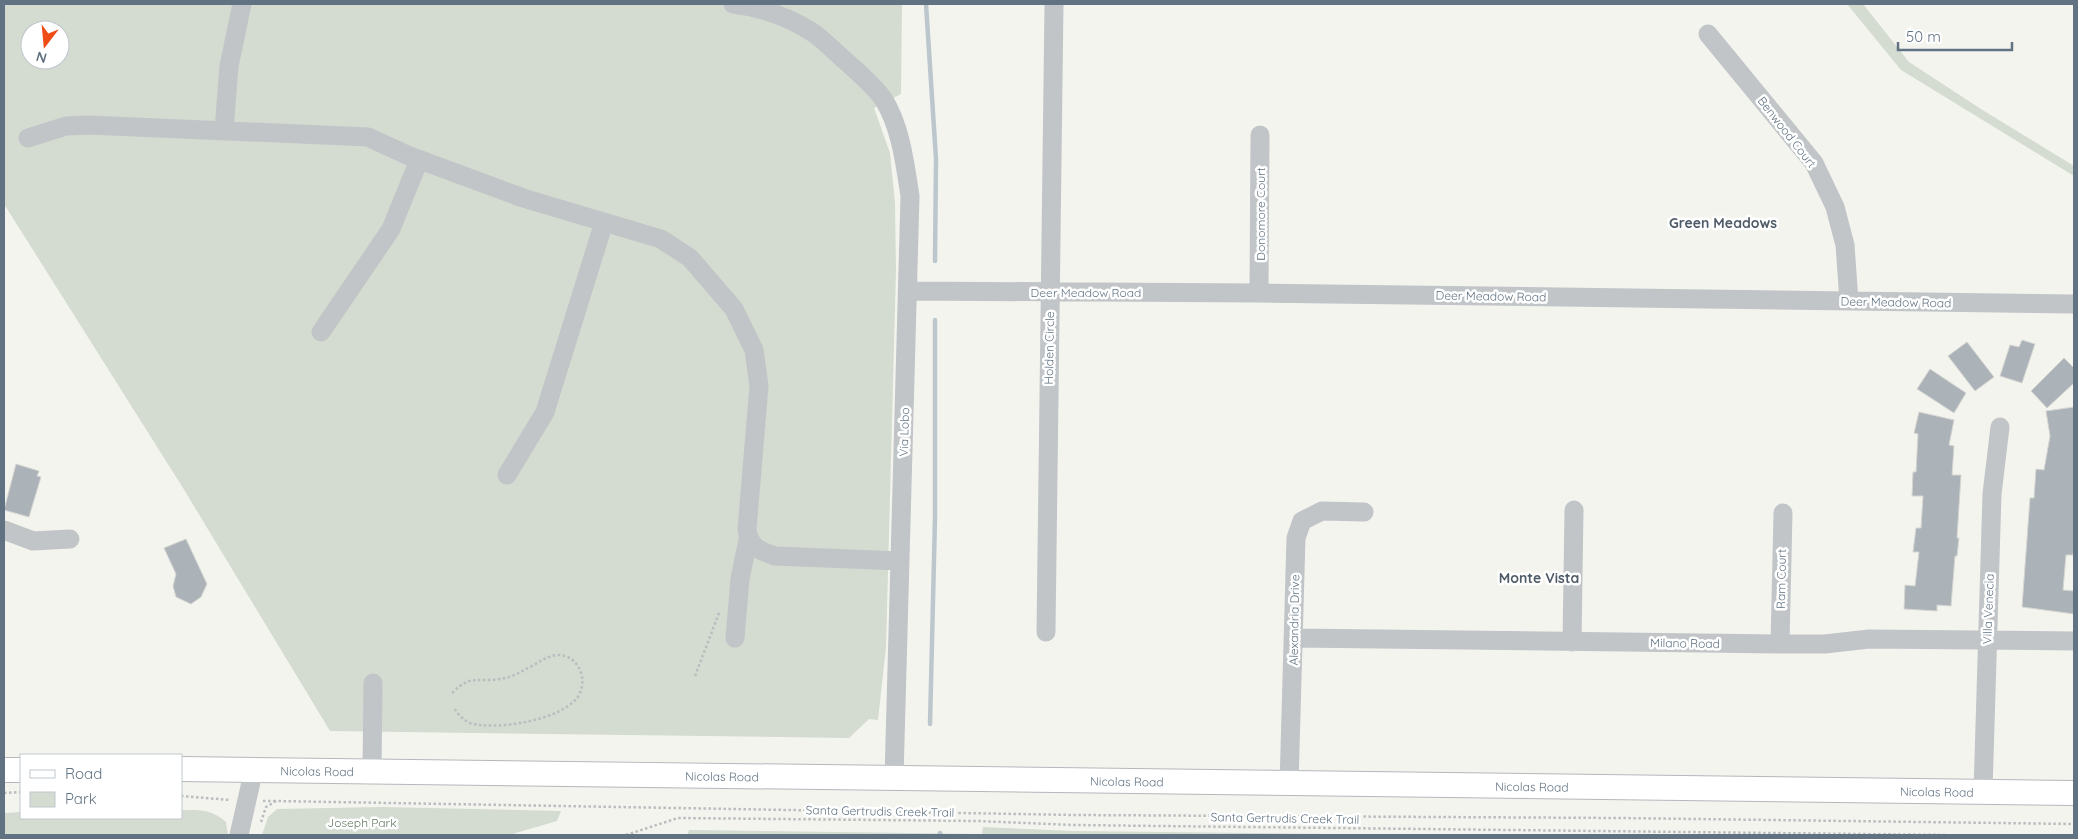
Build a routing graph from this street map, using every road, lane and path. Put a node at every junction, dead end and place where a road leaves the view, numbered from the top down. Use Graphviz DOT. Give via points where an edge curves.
graph roads {
  1 [pos="242,4"];
  2 [pos="733,4"];
  3 [pos="1054,4"];
  4 [pos="1708,34"];
  5 [pos="224,130"];
  6 [pos="1260,135"];
  7 [pos="28,138"];
  8 [pos="419,160"];
  9 [pos="604,222"];
  10 [pos="908,291"];
  11 [pos="1050,292"];
  12 [pos="1259,293"];
  13 [pos="1849,301"];
  14 [pos="2074,304"];
  15 [pos="322,332"];
  16 [pos="2000,427"];
  17 [pos="507,475"];
  18 [pos="1574,510"];
  19 [pos="1364,512"];
  20 [pos="1783,513"];
  21 [pos="4,530"];
  22 [pos="70,539"];
  23 [pos="748,540"];
  24 [pos="900,561"];
  25 [pos="722,607"];
  26 [pos="1046,632"];
  27 [pos="735,638"];
  28 [pos="1294,638"];
  29 [pos="1986,641"];
  30 [pos="2074,641"];
  31 [pos="1572,642"];
  32 [pos="1780,644"];
  33 [pos="695,676"];
  34 [pos="373,683"];
  35 [pos="452,693"];
  36 [pos="454,708"];
  37 [pos="182,769"];
  38 [pos="254,769"];
  39 [pos="4,770"];
  40 [pos="20,770"];
  41 [pos="372,771"];
  42 [pos="894,778"];
  43 [pos="1289,785"];
  44 [pos="20,792"];
  45 [pos="1983,792"];
  46 [pos="4,793"];
  47 [pos="2074,793"];
  48 [pos="182,796"];
  49 [pos="208,800"];
  50 [pos="2074,824"];
  51 [pos="260,826"];
  52 [pos="239,835"];
  53 [pos="626,835"];
  54 [pos="1947,835"];
  1 -- 5 [label="street" via="229,66"];
  2 -- 10 [label="street, Via Lobo" via="784,18 816,35 884,101 895,127 910,196"];
  3 -- 11 [label="street, Holden Circle"];
  4 -- 13 [label="street, Benwood Court" via="1814,163 1835,207 1845,245"];
  5 -- 7 [label="street" via="66,126"];
  5 -- 8 [label="street" via="368,137"];
  6 -- 12 [label="street, Donomore Court"];
  8 -- 9 [label="street" via="523,198"];
  8 -- 15 [label="street" via="391,229"];
  9 -- 17 [label="street" via="545,412"];
  9 -- 23 [label="street" via="661,239 690,258 734,309 754,350 759,386"];
  10 -- 11 [label="street, Deer Meadow Road"];
  10 -- 24 [label="street, Via Lobo"];
  11 -- 12 [label="street, Deer Meadow Road"];
  11 -- 26 [label="street, Holden Circle"];
  12 -- 13 [label="street, Deer Meadow Road"];
  13 -- 14 [label="street, Deer Meadow Road"];
  16 -- 29 [label="street, Villa Venecia" via="1992,494"];
  18 -- 31 [label="street"];
  19 -- 28 [label="street, Alexandria Drive" via="1322,511 1302,521 1296,538"];
  20 -- 32 [label="street, Ram Court"];
  21 -- 22 [label="street" via="33,541"];
  23 -- 24 [label="street" via="758,550 776,556"];
  23 -- 27 [label="street" via="740,579"];
  24 -- 42 [label="street, Via Lobo"];
  25 -- 33 [label="path"];
  28 -- 31 [label="street, Milano Road"];
  28 -- 43 [label="street, Alexandria Drive"];
  29 -- 30 [label="street, Milano Road"];
  29 -- 32 [label="street, Milano Road" via="1869,639 1825,644"];
  29 -- 45 [label="street, Villa Venecia"];
  31 -- 32 [label="street, Milano Road"];
  34 -- 41 [label="street"];
  35 -- 36 [label="path" via="474,679 510,677 546,657 561,655 572,659 581,669 580,693 576,700 535,721 479,725 470,723"];
  37 -- 38 [label="main road, Nicolas Road"];
  38 -- 41 [label="main road, Nicolas Road"];
  38 -- 52 [label="street"];
  39 -- 40 [label="main road"];
  41 -- 42 [label="main road, Nicolas Road"];
  42 -- 43 [label="main road, Nicolas Road"];
  43 -- 45 [label="main road, Nicolas Road"];
  44 -- 46 [label="path"];
  45 -- 47 [label="main road, Nicolas Road"];
  48 -- 49 [label="path"];
  50 -- 51 [label="path" via="1075,815 276,801 266,807"];
  53 -- 54 [label="path, Santa Gertrudis Creek Trail" via="678,818 711,818"];
}
